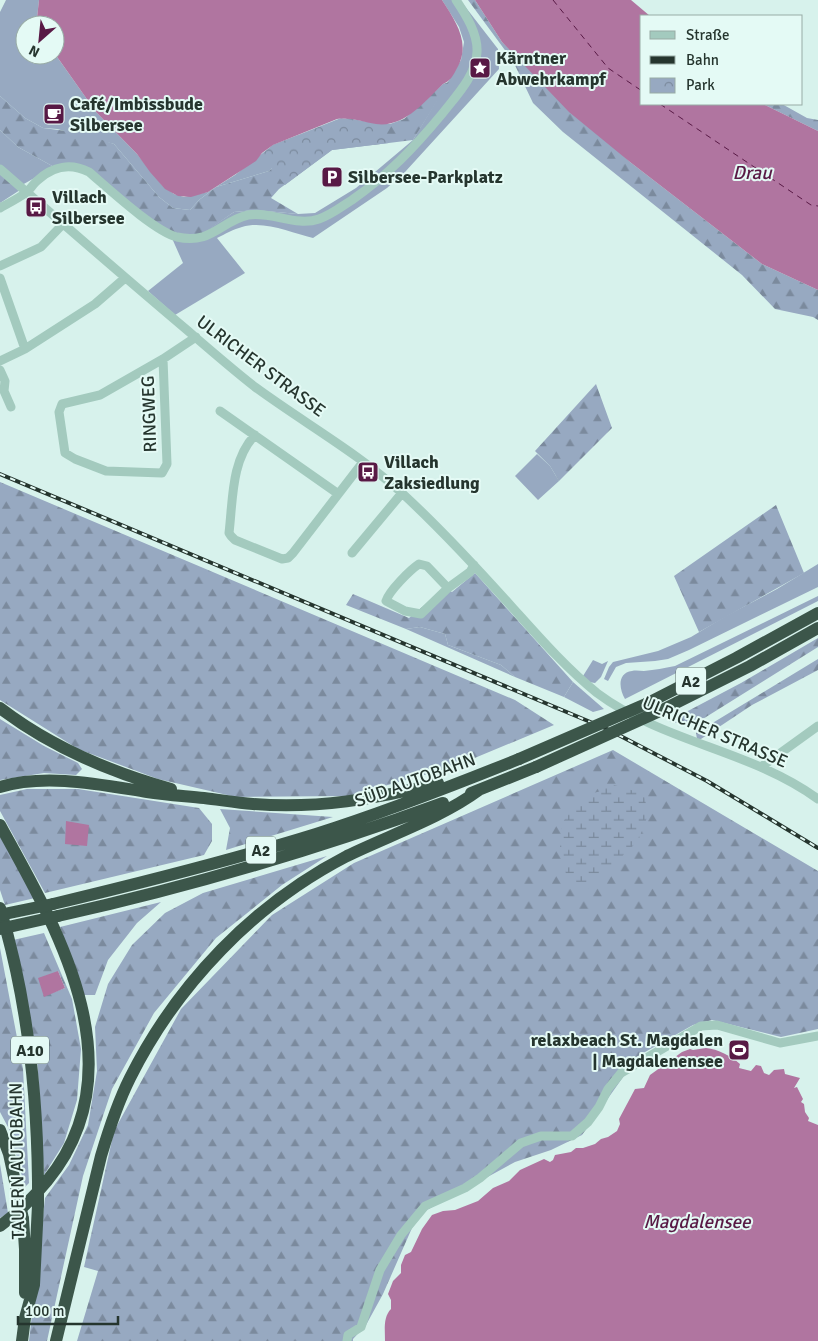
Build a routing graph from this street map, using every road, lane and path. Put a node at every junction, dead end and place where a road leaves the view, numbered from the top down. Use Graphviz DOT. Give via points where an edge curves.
graph roads {
  1 [pos="456,0"];
  2 [pos="0,169"];
  3 [pos="27,192"];
  4 [pos="0,208"];
  5 [pos="64,224"];
  6 [pos="0,266"];
  7 [pos="125,278"];
  8 [pos="1,283"];
  9 [pos="196,337"];
  10 [pos="25,349"];
  11 [pos="163,359"];
  12 [pos="0,361"];
  13 [pos="0,370"];
  14 [pos="11,407"];
  15 [pos="220,411"];
  16 [pos="255,435"];
  17 [pos="362,462"];
  18 [pos="402,492"];
  19 [pos="337,493"];
  20 [pos="352,553"];
  21 [pos="474,565"];
  22 [pos="448,588"];
  23 [pos="818,613"];
  24 [pos="818,628"];
  25 [pos="0,708"];
  26 [pos="818,726"];
  27 [pos="761,768"];
  28 [pos="465,780"];
  29 [pos="2,786"];
  30 [pos="479,790"];
  31 [pos="817,796"];
  32 [pos="205,798"];
  33 [pos="0,825"];
  34 [pos="0,908"];
  35 [pos="1,922"];
  36 [pos="818,1036"];
  37 [pos="0,1130"];
  38 [pos="0,1226"];
  39 [pos="24,1318"];
  40 [pos="22,1341"];
  41 [pos="56,1341"];
  42 [pos="347,1341"];
  1 -- 3 [label="street" via="477,45 475,65 466,83 404,158 374,184 327,216 303,221 262,214 246,216 209,235 189,239 158,228 81,168 58,168 38,179"];
  2 -- 3 [label="street, ULRICHER STRASSE"];
  3 -- 4 [label="street"];
  3 -- 5 [label="street, ULRICHER STRASSE"];
  5 -- 6 [label="street" via="41,247"];
  5 -- 7 [label="street, ULRICHER STRASSE"];
  7 -- 9 [label="street, ULRICHER STRASSE"];
  7 -- 10 [label="street" via="95,304"];
  8 -- 10 [label="street"];
  9 -- 11 [label="street, RINGWEG"];
  9 -- 17 [label="street, ULRICHER STRASSE" via="255,387"];
  10 -- 12 [label="street"];
  11 -- 11 [label="street, RINGWEG" via="100,395 62,404 59,412 65,453 106,471 162,473 167,464"];
  13 -- 14 [label="street"];
  15 -- 16 [label="street"];
  16 -- 19 [label="street"];
  16 -- 19 [label="street" via="243,450 237,469 230,536 282,559 288,558"];
  17 -- 18 [label="street, ULRICHER STRASSE"];
  17 -- 19 [label="street"];
  18 -- 20 [label="street"];
  18 -- 21 [label="street, ULRICHER STRASSE"];
  21 -- 22 [label="street" via="470,572"];
  21 -- 27 [label="street, ULRICHER STRASSE" via="554,653 597,692 660,729"];
  22 -- 22 [label="street" via="427,566 419,564 386,601 420,614"];
  23 -- 28 [label="highway, SÜD AUTOBAHN / A2, bridge" via="646,704"];
  24 -- 30 [label="highway, SÜD AUTOBAHN / A2, bridge" via="662,710"];
  25 -- 32 [label="highway" via="57,745 106,768"];
  26 -- 27 [label="street"];
  27 -- 31 [label="street, ULRICHER STRASSE"];
  28 -- 32 [label="highway" via="354,802 302,806"];
  28 -- 35 [label="highway, SÜD AUTOBAHN / A2, bridge" via="316,834 204,867 53,904"];
  29 -- 32 [label="highway" via="51,781 90,783"];
  30 -- 35 [label="highway, SÜD AUTOBAHN / A2, bridge" via="308,850 217,877 58,916"];
  30 -- 41 [label="highway" via="461,803 346,857 272,904 202,970 168,1014 130,1078 106,1138"];
  33 -- 38 [label="highway" via="31,881 66,958 81,999 90,1050 84,1108 67,1151 32,1198"];
  34 -- 35 [label="highway, TAUERN AUTOBAHN"];
  35 -- 39 [label="highway, TAUERN AUTOBAHN / A10, bridge" via="18,974 28,1031 38,1137 34,1285"];
  36 -- 42 [label="street" via="780,1043 717,1025 701,1026 621,1073 588,1122 572,1136 541,1136 520,1142 480,1178 425,1206 401,1235 380,1270 361,1327 348,1336"];
  37 -- 39 [label="highway, bridge" via="23,1219"];
  39 -- 40 [label="highway, TAUERN AUTOBAHN / A10"];
}
